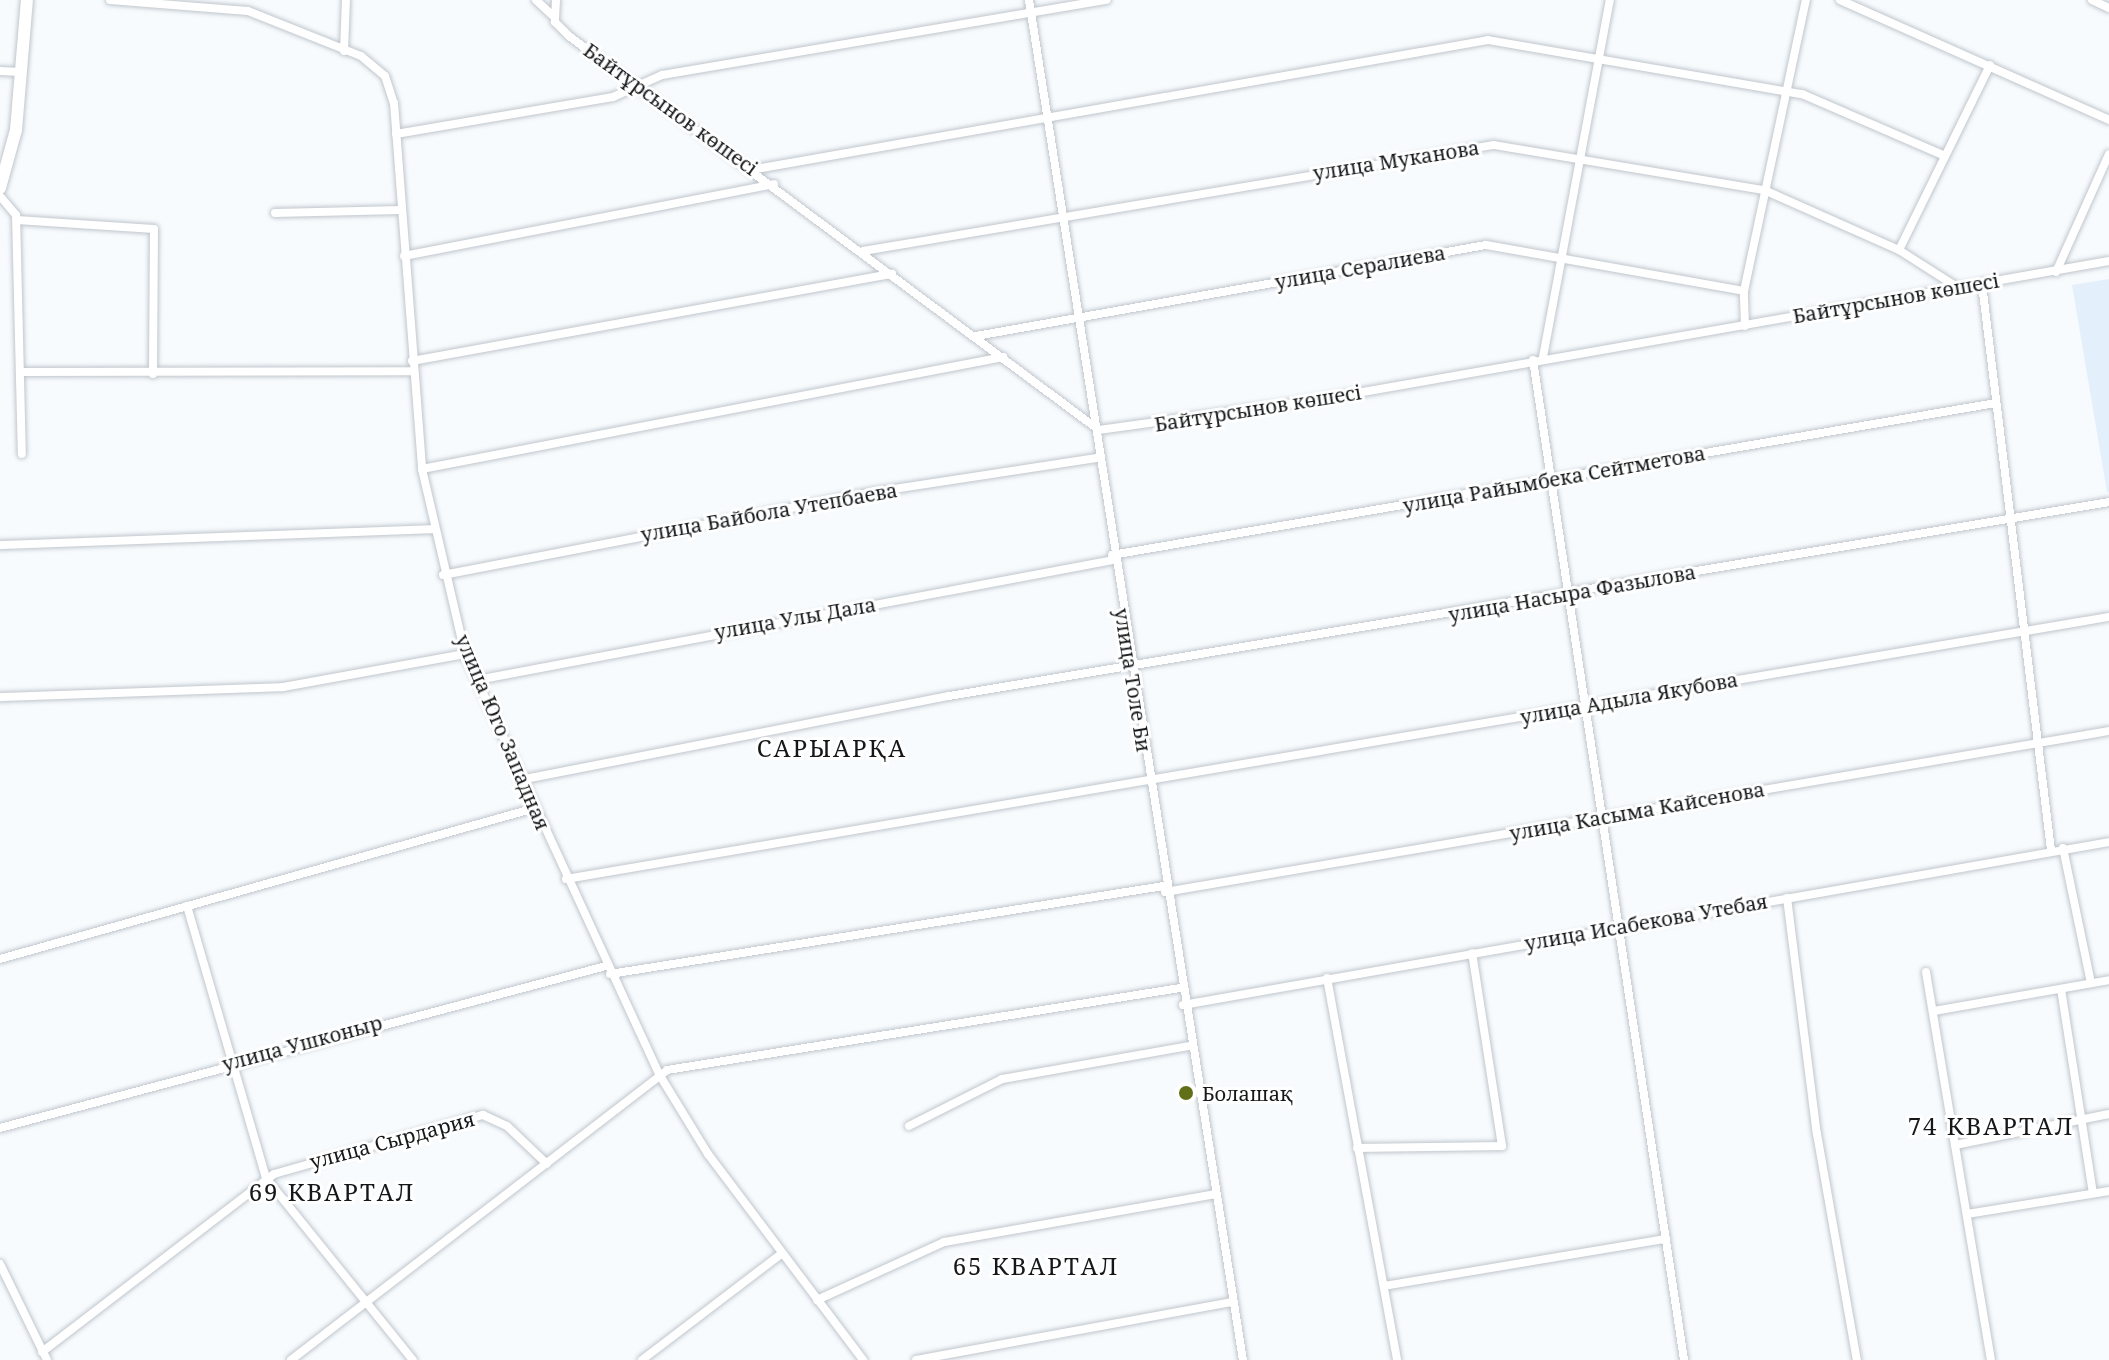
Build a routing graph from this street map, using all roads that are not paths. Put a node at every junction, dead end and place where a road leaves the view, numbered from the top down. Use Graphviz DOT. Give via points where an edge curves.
graph roads {
  1 [pos="27,0"];
  2 [pos="110,0"];
  3 [pos="346,0"];
  4 [pos="536,0"];
  5 [pos="556,0"];
  6 [pos="1029,0"];
  7 [pos="1107,0"];
  8 [pos="1610,0"];
  9 [pos="1806,0"];
  10 [pos="1840,0"];
  11 [pos="2092,0"];
  12 [pos="191,2"];
  13 [pos="2109,8"];
  14 [pos="1032,13"];
  15 [pos="552,15"];
  16 [pos="344,51"];
  17 [pos="1600,56"];
  18 [pos="1990,65"];
  19 [pos="0,71"];
  20 [pos="21,72"];
  21 [pos="640,88"];
  22 [pos="1784,90"];
  23 [pos="1051,112"];
  24 [pos="2109,120"];
  25 [pos="396,134"];
  26 [pos="2109,154"];
  27 [pos="1580,156"];
  28 [pos="1945,156"];
  29 [pos="756,169"];
  30 [pos="774,184"];
  31 [pos="0,188"];
  32 [pos="1764,190"];
  33 [pos="0,196"];
  34 [pos="401,210"];
  35 [pos="275,213"];
  36 [pos="1068,214"];
  37 [pos="17,220"];
  38 [pos="1899,250"];
  39 [pos="863,251"];
  40 [pos="404,256"];
  41 [pos="1562,257"];
  42 [pos="2109,261"];
  43 [pos="2056,272"];
  44 [pos="892,274"];
  45 [pos="1982,284"];
  46 [pos="1957,287"];
  47 [pos="1744,291"];
  48 [pos="1083,314"];
  49 [pos="1745,326"];
  50 [pos="976,336"];
  51 [pos="1003,357"];
  52 [pos="1538,358"];
  53 [pos="413,366"];
  54 [pos="22,372"];
  55 [pos="153,374"];
  56 [pos="1996,403"];
  57 [pos="1099,430"];
  58 [pos="22,454"];
  59 [pos="1097,458"];
  60 [pos="422,469"];
  61 [pos="1549,480"];
  62 [pos="2109,502"];
  63 [pos="2013,518"];
  64 [pos="433,529"];
  65 [pos="0,545"];
  66 [pos="1113,557"];
  67 [pos="443,575"];
  68 [pos="1568,593"];
  69 [pos="2109,617"];
  70 [pos="2026,631"];
  71 [pos="465,654"];
  72 [pos="1131,668"];
  73 [pos="477,680"];
  74 [pos="0,697"];
  75 [pos="1586,706"];
  76 [pos="2109,731"];
  77 [pos="2040,742"];
  78 [pos="520,780"];
  79 [pos="1149,781"];
  80 [pos="535,808"];
  81 [pos="1601,818"];
  82 [pos="2109,842"];
  83 [pos="2063,848"];
  84 [pos="2051,850"];
  85 [pos="566,879"];
  86 [pos="1164,889"];
  87 [pos="1787,898"];
  88 [pos="187,906"];
  89 [pos="1619,927"];
  90 [pos="1472,953"];
  91 [pos="0,959"];
  92 [pos="608,970"];
  93 [pos="1926,972"];
  94 [pos="1327,978"];
  95 [pos="2109,980"];
  96 [pos="2091,983"];
  97 [pos="1180,988"];
  98 [pos="2061,989"];
  99 [pos="1183,1005"];
  100 [pos="1934,1011"];
  101 [pos="1190,1046"];
  102 [pos="230,1061"];
  103 [pos="659,1074"];
  104 [pos="2109,1114"];
  105 [pos="2085,1118"];
  106 [pos="909,1126"];
  107 [pos="0,1128"];
  108 [pos="1955,1145"];
  109 [pos="1357,1148"];
  110 [pos="547,1164"];
  111 [pos="266,1178"];
  112 [pos="2109,1191"];
  113 [pos="2093,1193"];
  114 [pos="1215,1194"];
  115 [pos="1967,1214"];
  116 [pos="1666,1239"];
  117 [pos="781,1254"];
  118 [pos="0,1264"];
  119 [pos="1384,1286"];
  120 [pos="817,1300"];
  121 [pos="365,1302"];
  122 [pos="1233,1302"];
  123 [pos="45,1356"];
  124 [pos="291,1360"];
  125 [pos="413,1360"];
  126 [pos="642,1360"];
  127 [pos="863,1360"];
  128 [pos="916,1360"];
  129 [pos="1243,1360"];
  130 [pos="1397,1360"];
  131 [pos="1684,1360"];
  132 [pos="1857,1360"];
  133 [pos="1991,1360"];
  1 -- 20 [label="main road"];
  2 -- 12 [label="street, улица Юго Западная"];
  3 -- 16 [label="street"];
  4 -- 15 [label="street, Байтұрсынов көшесі"];
  5 -- 15 [label="street"];
  6 -- 14 [label="street, улица Толе Би"];
  7 -- 14 [label="street"];
  8 -- 17 [label="street"];
  9 -- 22 [label="street"];
  10 -- 18 [label="street"];
  11 -- 13 [label="street"];
  12 -- 16 [label="street, улица Юго Западная" via="265,16"];
  14 -- 21 [label="street" via="662,75"];
  14 -- 23 [label="street, улица Толе Би"];
  15 -- 21 [label="street, Байтұрсынов көшесі"];
  16 -- 25 [label="street, улица Юго Западная" via="385,76"];
  17 -- 22 [label="street"];
  17 -- 23 [label="street" via="1508,40 1454,43"];
  17 -- 27 [label="street"];
  18 -- 24 [label="street"];
  18 -- 28 [label="street"];
  19 -- 20 [label="street"];
  20 -- 31 [label="main road" via="16,130"];
  21 -- 25 [label="street"];
  21 -- 29 [label="street, Байтұрсынов көшесі"];
  22 -- 28 [label="street"];
  22 -- 32 [label="street"];
  23 -- 29 [label="street"];
  23 -- 36 [label="street, улица Толе Би"];
  25 -- 34 [label="street, улица Юго Западная"];
  26 -- 43 [label="street"];
  27 -- 32 [label="street, улица Муканова"];
  27 -- 36 [label="street, улица Муканова" via="1476,145"];
  27 -- 41 [label="street"];
  28 -- 38 [label="street"];
  29 -- 30 [label="street, Байтұрсынов көшесі"];
  30 -- 39 [label="street, Байтұрсынов көшесі"];
  30 -- 40 [label="street"];
  32 -- 38 [label="street, улица Муканова"];
  32 -- 47 [label="street"];
  33 -- 37 [label="street"];
  34 -- 35 [label="street"];
  34 -- 40 [label="street, улица Юго Западная"];
  36 -- 39 [label="street, улица Муканова"];
  36 -- 48 [label="street, улица Толе Би"];
  37 -- 54 [label="street"];
  37 -- 55 [label="street" via="154,229"];
  38 -- 46 [label="street, улица Муканова"];
  39 -- 44 [label="street, Байтұрсынов көшесі"];
  40 -- 53 [label="street, улица Юго Западная"];
  41 -- 47 [label="street, улица Сералиева"];
  41 -- 48 [label="street, улица Сералиева" via="1486,245"];
  41 -- 52 [label="street"];
  42 -- 43 [label="street, Байтұрсынов көшесі"];
  43 -- 45 [label="street, Байтұрсынов көшесі"];
  44 -- 50 [label="street, Байтұрсынов көшесі"];
  44 -- 53 [label="street"];
  45 -- 46 [label="street, Байтұрсынов көшесі"];
  45 -- 56 [label="street"];
  46 -- 49 [label="street, Байтұрсынов көшесі"];
  47 -- 49 [label="street"];
  48 -- 50 [label="street, улица Сералиева"];
  48 -- 57 [label="street, улица Толе Би"];
  49 -- 52 [label="street, Байтұрсынов көшесі"];
  50 -- 51 [label="street, Байтұрсынов көшесі"];
  51 -- 57 [label="street, Байтұрсынов көшесі"];
  51 -- 60 [label="street"];
  52 -- 57 [label="street, Байтұрсынов көшесі"];
  52 -- 61 [label="street"];
  53 -- 55 [label="street"];
  53 -- 60 [label="street, улица Юго Западная"];
  54 -- 55 [label="street"];
  54 -- 58 [label="street"];
  56 -- 61 [label="street, улица Райымбека Сейтметова"];
  56 -- 63 [label="street"];
  57 -- 59 [label="street, улица Толе Би"];
  59 -- 66 [label="street, улица Толе Би"];
  59 -- 67 [label="street, улица Байбола Утепбаева" via="874,492"];
  60 -- 64 [label="street, улица Юго Западная"];
  61 -- 66 [label="street, улица Райымбека Сейтметова"];
  61 -- 68 [label="street"];
  62 -- 63 [label="street, улица Насыра Фазылова"];
  63 -- 68 [label="street, улица Насыра Фазылова"];
  63 -- 70 [label="street"];
  64 -- 65 [label="street"];
  64 -- 67 [label="street, улица Юго Западная"];
  66 -- 72 [label="street, улица Толе Би"];
  66 -- 73 [label="street, улица Улы Дала"];
  67 -- 71 [label="street, улица Юго Западная"];
  68 -- 72 [label="street, улица Насыра Фазылова"];
  68 -- 75 [label="street"];
  69 -- 70 [label="street, улица Адыла Якубова"];
  70 -- 75 [label="street, улица Адыла Якубова"];
  70 -- 77 [label="street"];
  71 -- 73 [label="street, улица Юго Западная"];
  71 -- 74 [label="street" via="283,687"];
  72 -- 78 [label="street, улица Насыра Фазылова"];
  72 -- 79 [label="street, улица Толе Би"];
  73 -- 78 [label="street, улица Юго Западная"];
  75 -- 79 [label="street, улица Адыла Якубова"];
  75 -- 81 [label="street"];
  76 -- 77 [label="street, улица Касыма Кайсенова"];
  77 -- 81 [label="street, улица Касыма Кайсенова"];
  77 -- 84 [label="street"];
  78 -- 80 [label="street, улица Юго Западная"];
  79 -- 85 [label="street, улица Адыла Якубова"];
  79 -- 86 [label="street, улица Толе Би"];
  80 -- 85 [label="street, улица Юго Западная"];
  80 -- 88 [label="street"];
  81 -- 86 [label="street, улица Касыма Кайсенова"];
  81 -- 89 [label="street"];
  82 -- 83 [label="street, улица Исабекова Утебая"];
  83 -- 84 [label="street, улица Исабекова Утебая"];
  83 -- 96 [label="street"];
  84 -- 87 [label="street, улица Исабекова Утебая"];
  85 -- 92 [label="street, улица Юго Западная"];
  86 -- 92 [label="street, улица Касыма Кайсенова"];
  86 -- 97 [label="street, улица Толе Би"];
  87 -- 89 [label="street, улица Исабекова Утебая"];
  87 -- 132 [label="street" via="1810,1091"];
  88 -- 91 [label="street"];
  88 -- 102 [label="street"];
  89 -- 90 [label="street, улица Исабекова Утебая"];
  89 -- 116 [label="street"];
  90 -- 94 [label="street, улица Исабекова Утебая"];
  90 -- 109 [label="street" via="1502,1146"];
  92 -- 102 [label="street, улица Ушконыр"];
  92 -- 103 [label="street, улица Юго Западная"];
  93 -- 100 [label="street"];
  94 -- 99 [label="street, улица Исабекова Утебая"];
  94 -- 109 [label="street"];
  95 -- 96 [label="street"];
  96 -- 98 [label="street"];
  97 -- 99 [label="street, улица Толе Би"];
  97 -- 103 [label="street"];
  98 -- 100 [label="street"];
  98 -- 105 [label="street"];
  99 -- 101 [label="street, улица Толе Би"];
  100 -- 108 [label="street"];
  101 -- 106 [label="street" via="1002,1079"];
  101 -- 114 [label="street, улица Толе Би"];
  102 -- 107 [label="street, улица Ушконыр"];
  102 -- 111 [label="street"];
  103 -- 110 [label="street"];
  103 -- 117 [label="street, улица Юго Западная"];
  104 -- 105 [label="street"];
  105 -- 108 [label="street"];
  105 -- 113 [label="street"];
  108 -- 115 [label="street"];
  109 -- 119 [label="street"];
  110 -- 111 [label="street, улица Сырдария" via="507,1126 483,1115"];
  110 -- 121 [label="street"];
  111 -- 121 [label="street"];
  111 -- 123 [label="street, улица Сырдария"];
  112 -- 113 [label="street"];
  113 -- 115 [label="street"];
  114 -- 120 [label="street" via="944,1242"];
  114 -- 122 [label="street, улица Толе Би"];
  115 -- 133 [label="street"];
  116 -- 119 [label="street"];
  116 -- 131 [label="street"];
  117 -- 120 [label="street, улица Юго Западная"];
  117 -- 126 [label="street"];
  118 -- 123 [label="street"];
  119 -- 130 [label="street"];
  120 -- 127 [label="street, улица Юго Западная"];
  121 -- 124 [label="street"];
  121 -- 125 [label="street"];
  122 -- 128 [label="street"];
  122 -- 129 [label="street, улица Толе Би"];
}
